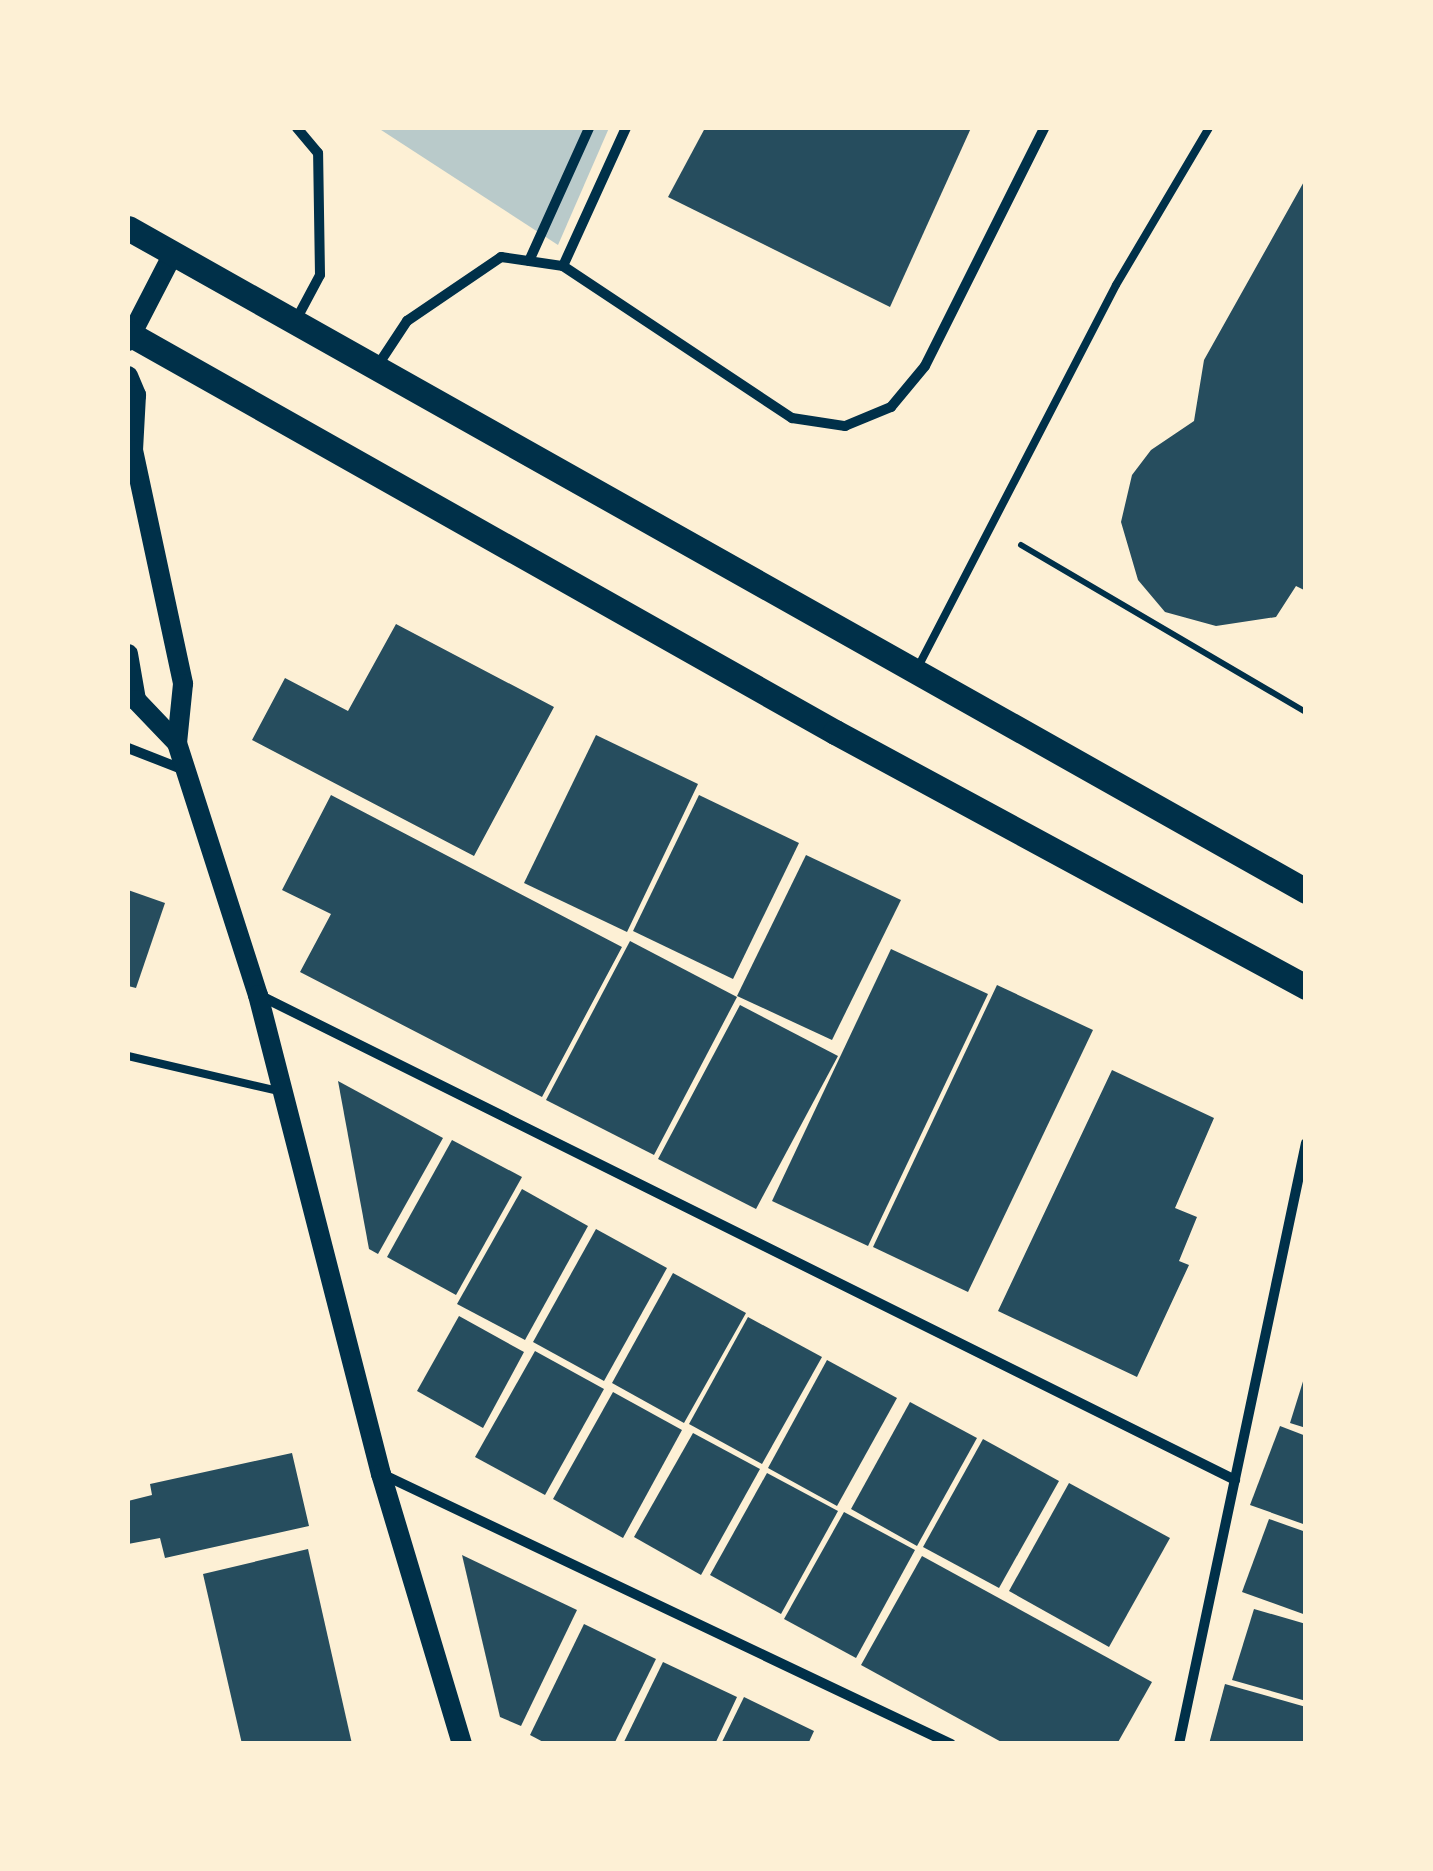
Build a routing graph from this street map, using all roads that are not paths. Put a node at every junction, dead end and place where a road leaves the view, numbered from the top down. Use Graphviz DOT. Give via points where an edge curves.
graph roads {
  1 [pos="301,128"];
  2 [pos="589,128"];
  3 [pos="626,128"];
  4 [pos="1044,128"];
  5 [pos="1209,128"];
  6 [pos="128,228"];
  7 [pos="174,252"];
  8 [pos="529,261"];
  9 [pos="563,266"];
  10 [pos="296,320"];
  11 [pos="129,336"];
  12 [pos="378,366"];
  13 [pos="128,376"];
  14 [pos="128,654"];
  15 [pos="914,675"];
  16 [pos="177,743"];
  17 [pos="128,748"];
  18 [pos="184,770"];
  19 [pos="1306,891"];
  20 [pos="1306,986"];
  21 [pos="258,995"];
  22 [pos="128,1056"];
  23 [pos="283,1092"];
  24 [pos="1306,1143"];
  25 [pos="382,1474"];
  26 [pos="1235,1480"];
  27 [pos="462,1744"];
  28 [pos="951,1744"];
  29 [pos="1179,1744"];
  1 -- 10 [label="street" via="318,152 320,275"];
  2 -- 8 [label="street"];
  3 -- 9 [label="street"];
  4 -- 9 [label="street" via="926,366 891,406 845,426 792,418"];
  5 -- 15 [label="lane" via="1116,284"];
  6 -- 7 [label="main road"];
  7 -- 10 [label="main road"];
  7 -- 11 [label="main road"];
  8 -- 9 [label="street"];
  8 -- 12 [label="street" via="501,257 407,321"];
  10 -- 12 [label="main road"];
  11 -- 20 [label="main road" via="835,732"];
  12 -- 15 [label="main road"];
  13 -- 16 [label="main road" via="136,395 134,450 183,684"];
  14 -- 16 [label="main road" via="136,700"];
  15 -- 19 [label="main road"];
  16 -- 18 [label="main road"];
  17 -- 18 [label="street"];
  18 -- 21 [label="main road"];
  21 -- 23 [label="main road"];
  21 -- 26 [label="street"];
  22 -- 23 [label="lane"];
  23 -- 25 [label="main road"];
  24 -- 26 [label="street"];
  25 -- 27 [label="main road"];
  25 -- 28 [label="street"];
  26 -- 29 [label="street"];
}
